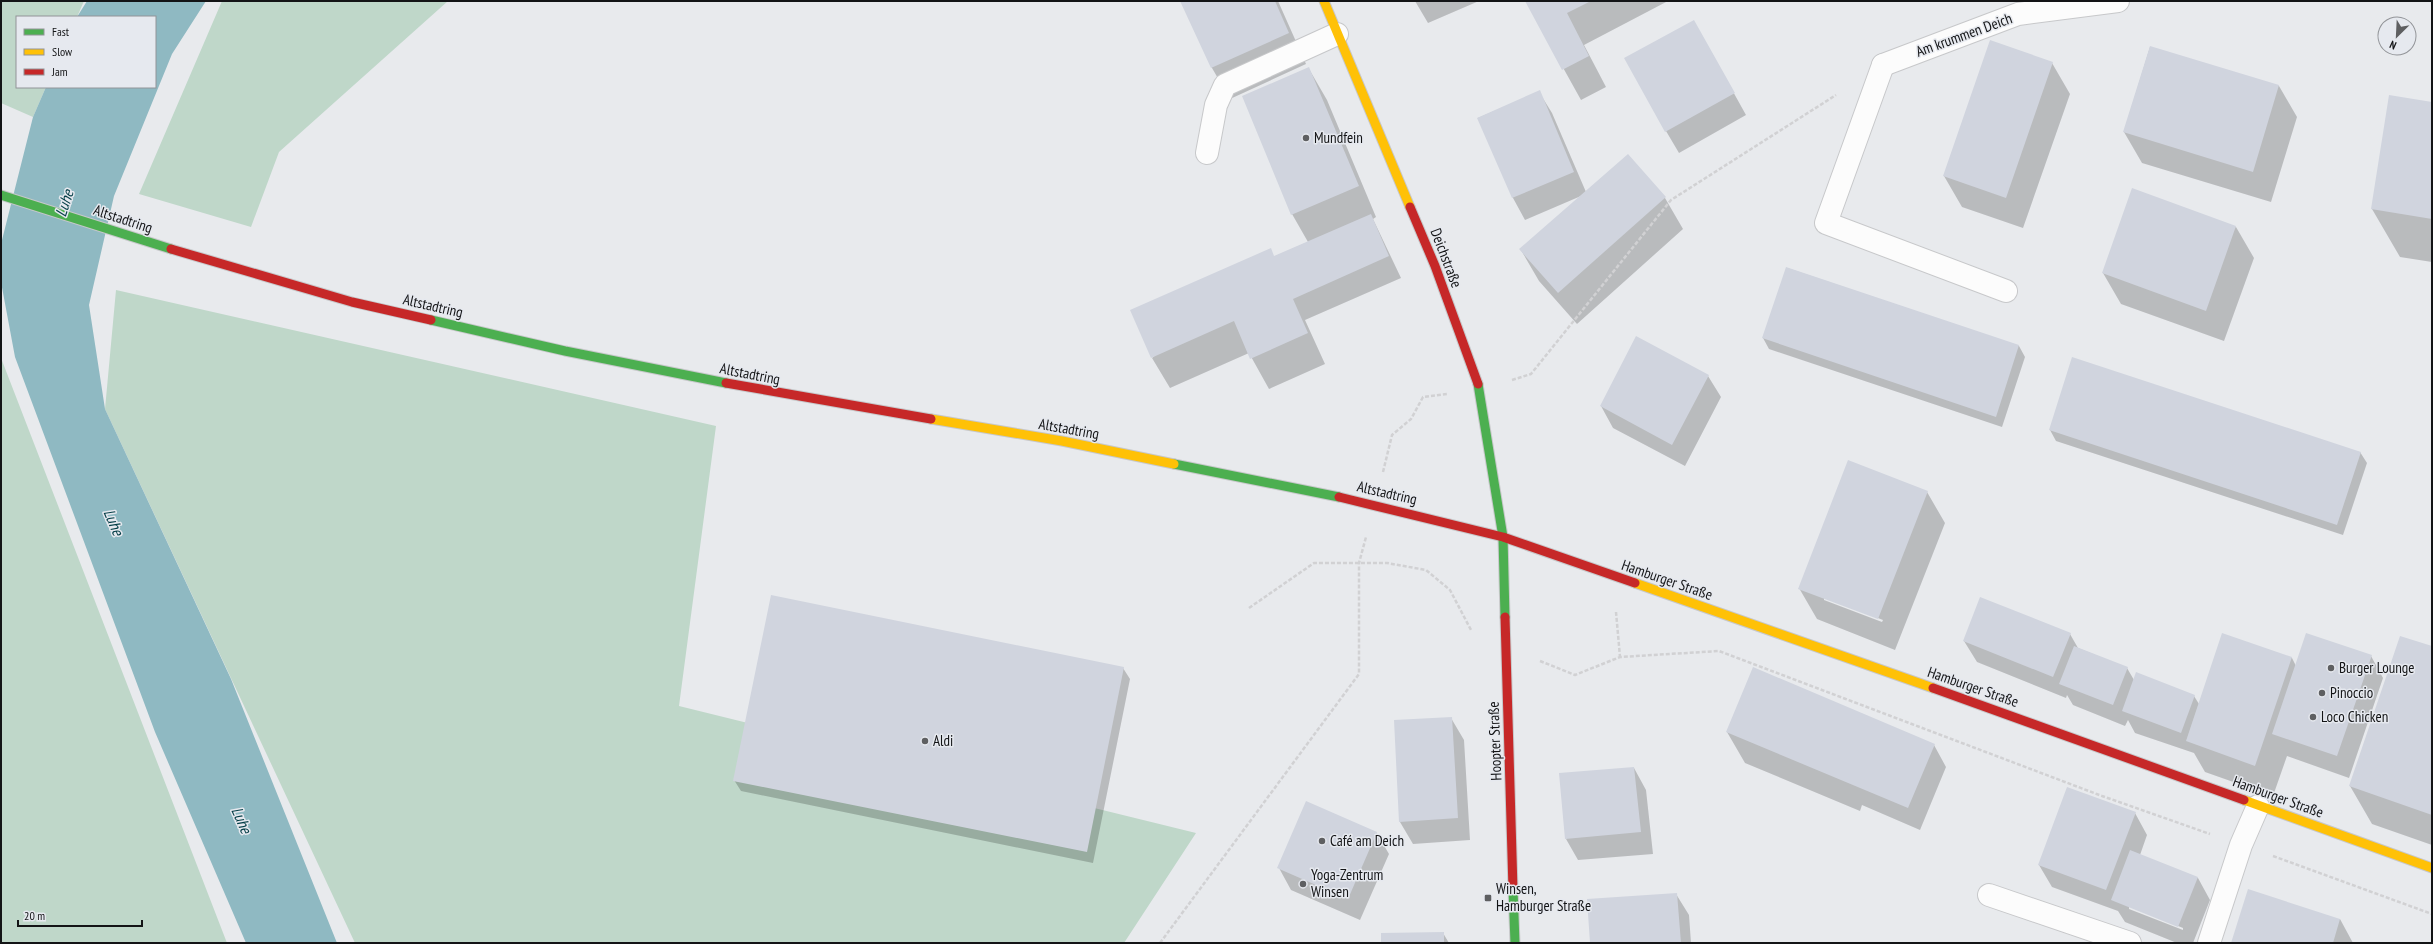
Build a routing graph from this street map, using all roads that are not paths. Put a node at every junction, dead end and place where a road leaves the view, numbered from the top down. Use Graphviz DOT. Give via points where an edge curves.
graph roads {
  1 [pos="1324,1"];
  2 [pos="2118,1"];
  3 [pos="1337,34"];
  4 [pos="1207,153"];
  5 [pos="1,195"];
  6 [pos="2006,290"];
  7 [pos="1503,537"];
  8 [pos="2258,806"];
  9 [pos="2432,868"];
  10 [pos="1989,895"];
  11 [pos="1515,943"];
  12 [pos="2130,943"];
  13 [pos="2209,943"];
  1 -- 3 [label="main road, Deichstraße"];
  2 -- 6 [label="street, Am krummen Deich" via="2018,14 1883,65 1826,222"];
  3 -- 4 [label="street" via="1225,85 1216,105"];
  3 -- 7 [label="main road, Deichstraße" via="1435,266 1480,390"];
  5 -- 7 [label="main road, Altstadtring" via="183,253 352,302 565,351 795,397 1062,441 1375,504"];
  7 -- 8 [label="main road, Hamburger Straße" via="2058,732"];
  7 -- 11 [label="main road, Hoopter Straße"];
  8 -- 9 [label="main road, Hamburger Straße"];
  8 -- 13 [label="street" via="2241,845"];
  10 -- 12 [label="street"];
}
